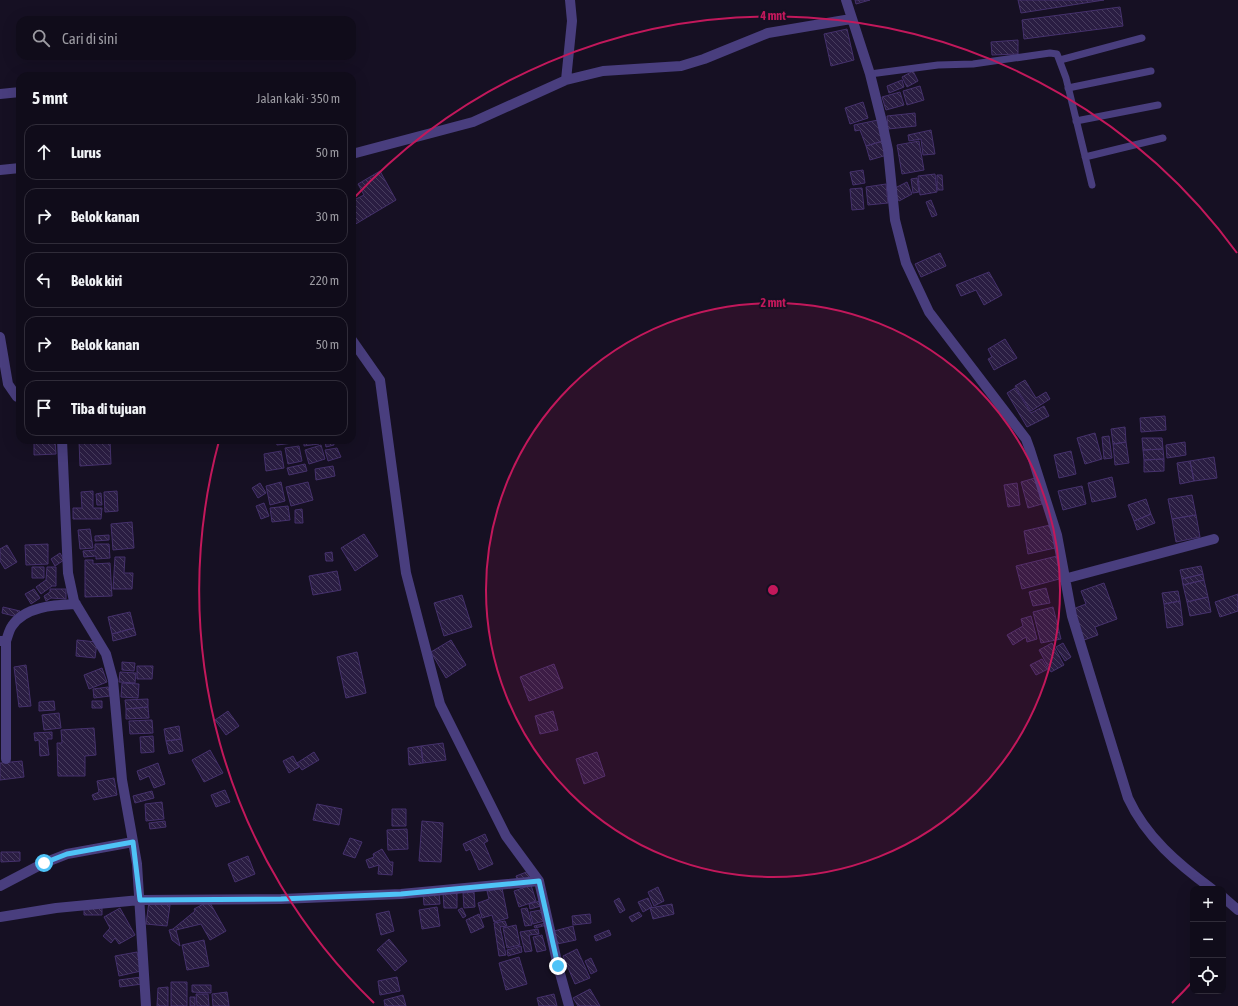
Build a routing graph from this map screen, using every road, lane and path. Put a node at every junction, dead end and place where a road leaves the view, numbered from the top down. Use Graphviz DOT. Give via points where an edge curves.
graph roads {
  1 [pos="570,0"];
  2 [pos="846,0"];
  3 [pos="851,19"];
  4 [pos="1142,38"];
  5 [pos="1060,60"];
  6 [pos="1151,71"];
  7 [pos="870,74"];
  8 [pos="566,80"];
  9 [pos="1068,88"];
  10 [pos="16,92"];
  11 [pos="0,94"];
  12 [pos="1158,105"];
  13 [pos="1076,121"];
  14 [pos="1163,138"];
  15 [pos="356,153"];
  16 [pos="1085,157"];
  17 [pos="16,168"];
  18 [pos="0,170"];
  19 [pos="1092,185"];
  20 [pos="0,337"];
  21 [pos="356,346"];
  22 [pos="16,395"];
  23 [pos="62,444"];
  24 [pos="1214,539"];
  25 [pos="1064,579"];
  26 [pos="76,604"];
  27 [pos="3,641"];
  28 [pos="6,759"];
  29 [pos="133,842"];
  30 [pos="539,881"];
  31 [pos="0,886"];
  32 [pos="1208,886"];
  33 [pos="140,900"];
  34 [pos="1226,900"];
  35 [pos="1238,910"];
  36 [pos="0,917"];
  37 [pos="146,1006"];
  38 [pos="569,1006"];
  1 -- 8 [label="street" via="572,21"];
  2 -- 3 [label="street"];
  3 -- 7 [label="street"];
  3 -- 8 [label="street" via="768,33 681,66 603,71"];
  4 -- 5 [label="lane"];
  5 -- 7 [label="lane" via="1054,53"];
  5 -- 9 [label="lane"];
  6 -- 9 [label="lane"];
  7 -- 25 [label="street" via="888,150 895,220 906,262 929,312 1026,439 1057,536"];
  8 -- 15 [label="street" via="473,122"];
  9 -- 13 [label="lane"];
  10 -- 11 [label="street"];
  12 -- 13 [label="lane"];
  13 -- 16 [label="lane"];
  14 -- 16 [label="lane"];
  16 -- 19 [label="lane"];
  17 -- 18 [label="street"];
  20 -- 22 [label="street" via="8,384"];
  21 -- 30 [label="street" via="380,380 406,573 440,704 506,836"];
  23 -- 26 [label="street" via="68,573"];
  24 -- 25 [label="street"];
  25 -- 32 [label="street" via="1072,616 1130,804 1148,831 1166,851 1182,867"];
  26 -- 27 [label="street" via="46,605 27,614 16,621"];
  26 -- 29 [label="street" via="100,642 108,661 115,700 122,780"];
  27 -- 28 [label="street"];
  29 -- 31 [label="street" via="67,854"];
  29 -- 33 [label="street"];
  30 -- 33 [label="street" via="401,894 281,899"];
  30 -- 38 [label="street"];
  33 -- 36 [label="street" via="56,908"];
  33 -- 37 [label="street"];
  34 -- 35 [label="street"];
}
